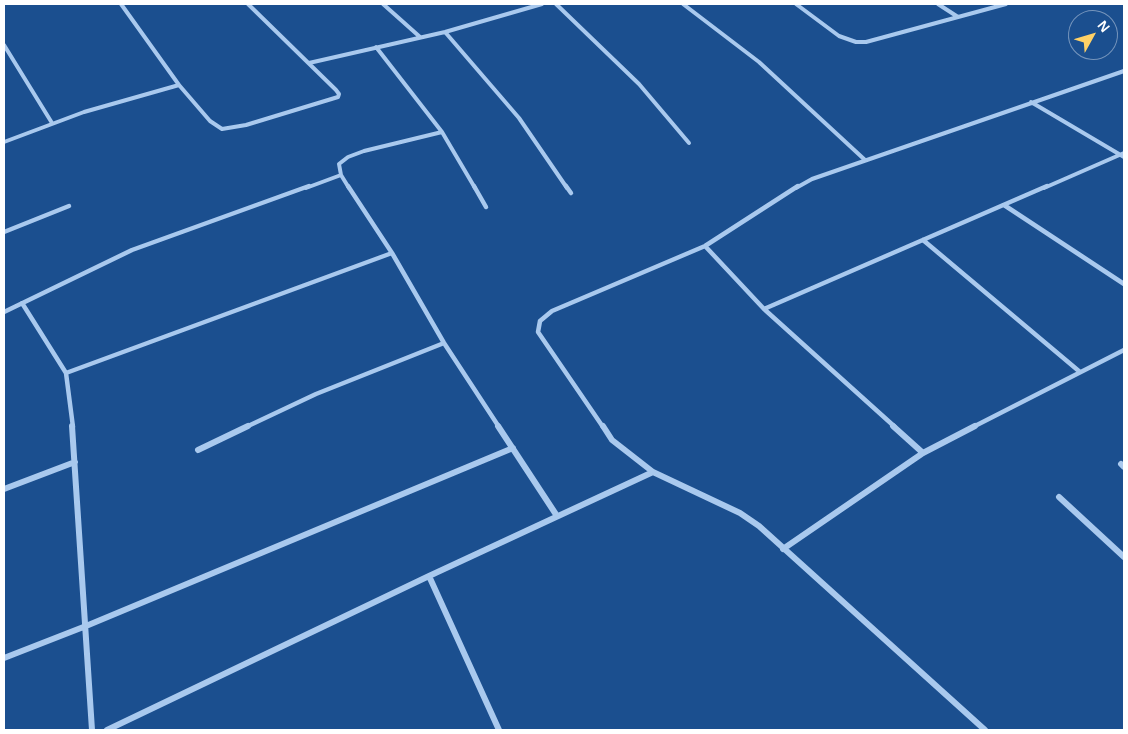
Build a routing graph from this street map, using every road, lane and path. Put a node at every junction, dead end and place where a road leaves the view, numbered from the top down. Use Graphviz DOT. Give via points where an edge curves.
graph roads {
  1 [pos="121,4"];
  2 [pos="248,4"];
  3 [pos="383,4"];
  4 [pos="542,4"];
  5 [pos="556,4"];
  6 [pos="683,4"];
  7 [pos="796,4"];
  8 [pos="938,4"];
  9 [pos="1006,4"];
  10 [pos="958,17"];
  11 [pos="445,32"];
  12 [pos="420,37"];
  13 [pos="4,44"];
  14 [pos="376,47"];
  15 [pos="309,63"];
  16 [pos="1124,71"];
  17 [pos="179,85"];
  18 [pos="1031,102"];
  19 [pos="52,124"];
  20 [pos="442,132"];
  21 [pos="4,142"];
  22 [pos="689,143"];
  23 [pos="1123,155"];
  24 [pos="865,160"];
  25 [pos="341,175"];
  26 [pos="571,193"];
  27 [pos="1004,205"];
  28 [pos="69,206"];
  29 [pos="486,206"];
  30 [pos="4,232"];
  31 [pos="923,240"];
  32 [pos="705,246"];
  33 [pos="392,253"];
  34 [pos="1124,284"];
  35 [pos="22,303"];
  36 [pos="764,309"];
  37 [pos="4,312"];
  38 [pos="444,343"];
  39 [pos="1124,350"];
  40 [pos="1080,372"];
  41 [pos="66,373"];
  42 [pos="513,448"];
  43 [pos="198,450"];
  44 [pos="922,453"];
  45 [pos="75,462"];
  46 [pos="653,472"];
  47 [pos="4,489"];
  48 [pos="1059,497"];
  49 [pos="557,516"];
  50 [pos="783,548"];
  51 [pos="1124,557"];
  52 [pos="429,576"];
  53 [pos="86,626"];
  54 [pos="4,658"];
  55 [pos="92,730"];
  56 [pos="107,730"];
  57 [pos="499,730"];
  58 [pos="985,730"];
  1 -- 17 [label="street"];
  2 -- 15 [label="street"];
  3 -- 12 [label="street"];
  4 -- 11 [label="street"];
  5 -- 22 [label="street" via="640,84"];
  6 -- 24 [label="street" via="759,62"];
  7 -- 10 [label="street" via="839,36 856,42"];
  8 -- 10 [label="street"];
  9 -- 10 [label="street"];
  11 -- 12 [label="street"];
  11 -- 26 [label="street" via="519,118"];
  12 -- 14 [label="street"];
  13 -- 19 [label="street"];
  14 -- 15 [label="street"];
  14 -- 20 [label="street"];
  15 -- 17 [label="street" via="336,90 338,97 232,129 222,129 210,121"];
  16 -- 18 [label="street"];
  17 -- 19 [label="street" via="108,104"];
  18 -- 23 [label="street"];
  18 -- 24 [label="street"];
  19 -- 21 [label="street"];
  20 -- 25 [label="street" via="348,157 339,164"];
  20 -- 29 [label="street"];
  23 -- 27 [label="street"];
  24 -- 32 [label="street" via="812,179"];
  25 -- 33 [label="street"];
  25 -- 35 [label="street" via="132,250"];
  27 -- 31 [label="street"];
  27 -- 34 [label="street"];
  28 -- 30 [label="street"];
  31 -- 36 [label="street"];
  31 -- 40 [label="street"];
  32 -- 36 [label="street"];
  32 -- 46 [label="street" via="552,311 540,321 538,332 612,440"];
  33 -- 38 [label="street"];
  33 -- 41 [label="street"];
  35 -- 37 [label="street"];
  35 -- 41 [label="street"];
  36 -- 44 [label="street"];
  38 -- 42 [label="street"];
  38 -- 43 [label="street" via="316,394"];
  39 -- 40 [label="street"];
  40 -- 44 [label="street"];
  41 -- 45 [label="street"];
  42 -- 49 [label="street"];
  42 -- 53 [label="street"];
  44 -- 50 [label="street"];
  45 -- 47 [label="street"];
  45 -- 53 [label="street"];
  46 -- 49 [label="street"];
  46 -- 50 [label="street" via="740,513"];
  48 -- 51 [label="street"];
  49 -- 52 [label="street"];
  50 -- 58 [label="street"];
  52 -- 56 [label="street"];
  52 -- 57 [label="street"];
  53 -- 54 [label="street"];
  53 -- 55 [label="street"];
}
